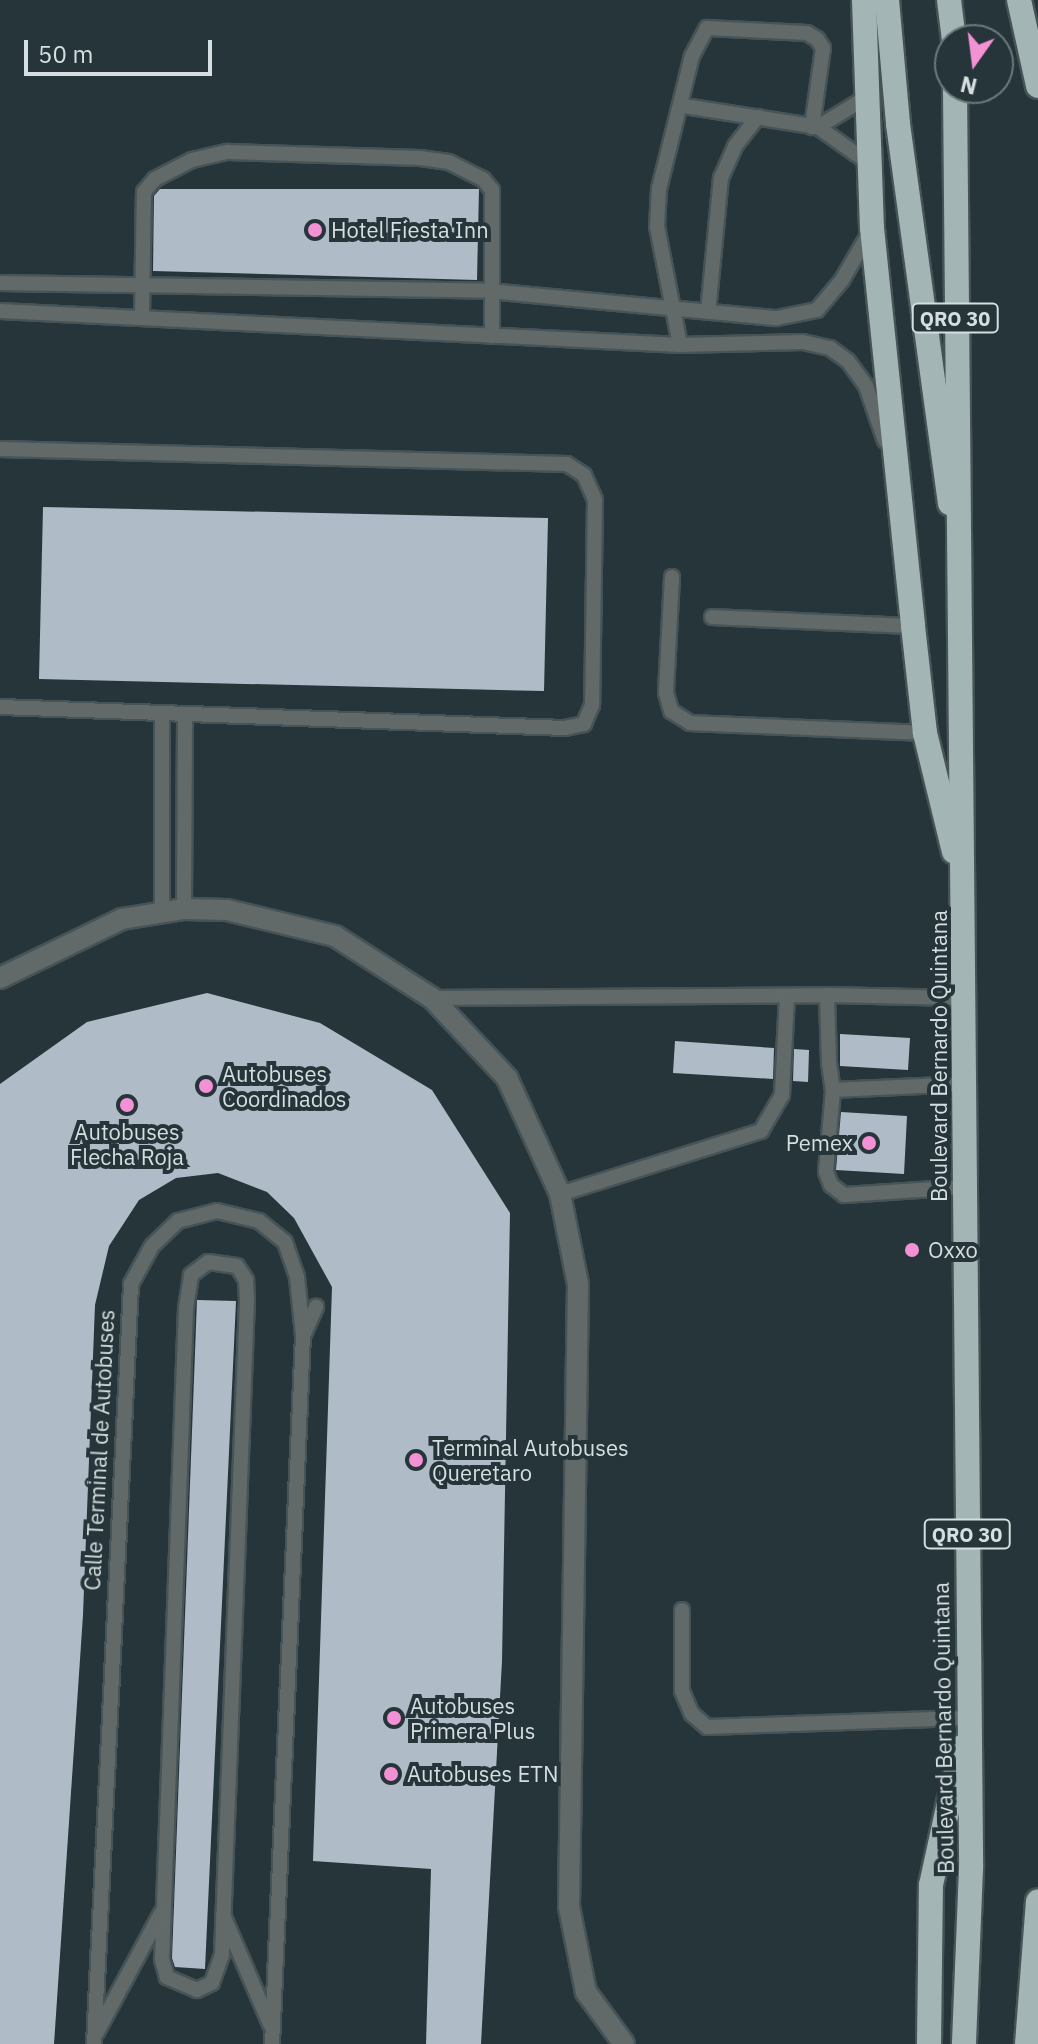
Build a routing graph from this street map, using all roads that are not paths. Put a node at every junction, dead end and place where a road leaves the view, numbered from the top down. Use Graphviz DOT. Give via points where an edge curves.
graph roads {
  1 [pos="864,0"];
  2 [pos="887,0"];
  3 [pos="949,0"];
  4 [pos="1019,0"];
  5 [pos="952,24"];
  6 [pos="1038,86"];
  7 [pos="867,97"];
  8 [pos="955,104"];
  9 [pos="684,106"];
  10 [pos="758,117"];
  11 [pos="815,127"];
  12 [pos="870,164"];
  13 [pos="872,228"];
  14 [pos="0,283"];
  15 [pos="141,285"];
  16 [pos="489,291"];
  17 [pos="676,309"];
  18 [pos="0,311"];
  19 [pos="708,312"];
  20 [pos="142,315"];
  21 [pos="492,336"];
  22 [pos="680,345"];
  23 [pos="0,449"];
  24 [pos="902,503"];
  25 [pos="962,548"];
  26 [pos="672,577"];
  27 [pos="712,617"];
  28 [pos="913,626"];
  29 [pos="0,707"];
  30 [pos="162,713"];
  31 [pos="185,714"];
  32 [pos="925,733"];
  33 [pos="964,893"];
  34 [pos="184,909"];
  35 [pos="162,912"];
  36 [pos="0,978"];
  37 [pos="827,995"];
  38 [pos="787,996"];
  39 [pos="432,998"];
  40 [pos="962,998"];
  41 [pos="965,1084"];
  42 [pos="833,1090"];
  43 [pos="965,1187"];
  44 [pos="560,1194"];
  45 [pos="316,1307"];
  46 [pos="303,1335"];
  47 [pos="682,1610"];
  48 [pos="969,1718"];
  49 [pos="1038,1901"];
  50 [pos="165,1906"];
  51 [pos="223,1914"];
  52 [pos="272,2038"];
  53 [pos="94,2040"];
  54 [pos="624,2044"];
  55 [pos="929,2044"];
  56 [pos="964,2044"];
  57 [pos="1027,2044"];
  1 -- 7 [label="highway"];
  2 -- 25 [label="highway, Boulevard Bernardo Quintana / QRO 30" via="924,324"];
  3 -- 5 [label="highway"];
  4 -- 6 [label="highway"];
  7 -- 11 [label="lane"];
  7 -- 12 [label="highway"];
  8 -- 25 [label="highway, Boulevard Bernardo Quintana / QRO 30"];
  9 -- 10 [label="lane"];
  9 -- 11 [label="lane" via="695,48 707,28 807,33 823,48"];
  9 -- 17 [label="lane" via="667,147 657,227"];
  10 -- 11 [label="lane"];
  10 -- 19 [label="lane" via="735,146 721,178"];
  11 -- 12 [label="lane"];
  12 -- 13 [label="highway"];
  13 -- 19 [label="lane" via="842,280 817,310 777,318"];
  13 -- 24 [label="highway"];
  14 -- 15 [label="lane"];
  15 -- 16 [label="lane"];
  15 -- 16 [label="lane" via="144,192 155,179 192,160 228,152 420,158 449,162 483,179 493,198"];
  15 -- 20 [label="lane"];
  16 -- 17 [label="lane"];
  16 -- 21 [label="lane"];
  17 -- 19 [label="lane"];
  17 -- 22 [label="lane"];
  18 -- 20 [label="lane"];
  20 -- 21 [label="lane"];
  21 -- 22 [label="lane"];
  22 -- 24 [label="lane" via="803,342 830,348 866,386"];
  23 -- 31 [label="lane" via="567,464 584,475 595,500 592,705 584,724 565,728"];
  24 -- 28 [label="highway"];
  25 -- 33 [label="highway, Boulevard Bernardo Quintana / QRO 30"];
  26 -- 32 [label="lane" via="666,693 671,711 690,723"];
  27 -- 28 [label="lane"];
  28 -- 32 [label="highway"];
  29 -- 30 [label="lane"];
  30 -- 31 [label="lane"];
  30 -- 35 [label="lane"];
  31 -- 34 [label="lane"];
  32 -- 33 [label="highway"];
  33 -- 40 [label="highway, Boulevard Bernardo Quintana / QRO 30"];
  34 -- 35 [label="street"];
  34 -- 39 [label="street" via="227,910 335,936"];
  35 -- 36 [label="street" via="122,919"];
  37 -- 38 [label="lane"];
  37 -- 40 [label="lane"];
  37 -- 42 [label="lane"];
  38 -- 39 [label="lane"];
  38 -- 44 [label="lane" via="782,1095 761,1131"];
  39 -- 44 [label="street" via="507,1078"];
  40 -- 41 [label="highway, Boulevard Bernardo Quintana / QRO 30"];
  41 -- 42 [label="lane"];
  41 -- 43 [label="highway, Boulevard Bernardo Quintana / QRO 30"];
  42 -- 43 [label="lane" via="826,1172 831,1185 844,1195"];
  43 -- 48 [label="highway, Boulevard Bernardo Quintana / QRO 30"];
  44 -- 54 [label="street" via="578,1284 569,1907 586,1992"];
  45 -- 46 [label="lane"];
  46 -- 52 [label="lane, Calle Terminal de Autobuses"];
  46 -- 53 [label="lane, Calle Terminal de Autobuses" via="290,1241 259,1221 217,1211 178,1221 152,1246 131,1284"];
  47 -- 48 [label="lane" via="682,1691 692,1714 707,1727"];
  48 -- 55 [label="highway" via="931,1885"];
  48 -- 56 [label="highway, Boulevard Bernardo Quintana / QRO 30" via="971,1868"];
  49 -- 57 [label="highway"];
  50 -- 51 [label="lane" via="162,1959 167,1977 197,1990 212,1983 219,1972"];
  50 -- 51 [label="lane" via="188,1286 191,1275 208,1262 225,1262 237,1266 246,1280 247,1300"];
  50 -- 53 [label="lane"];
  51 -- 52 [label="lane" via="254,1977"];
}
